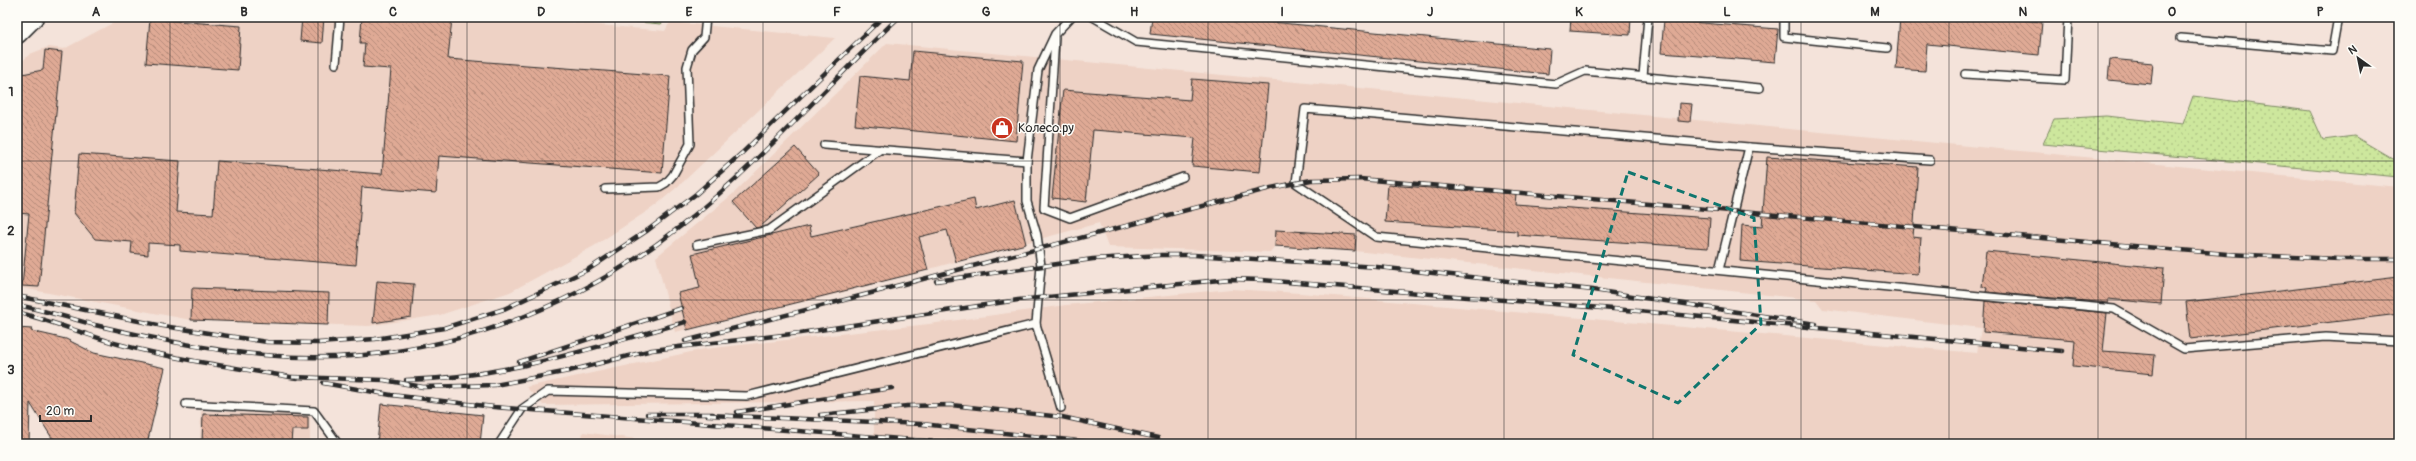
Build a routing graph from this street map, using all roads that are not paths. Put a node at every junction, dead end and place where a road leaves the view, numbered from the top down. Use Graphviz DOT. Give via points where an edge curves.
graph roads {
  1 [pos="33,17"];
  2 [pos="340,17"];
  3 [pos="706,17"];
  4 [pos="1071,17"];
  5 [pos="1093,17"];
  6 [pos="1648,17"];
  7 [pos="1784,17"];
  8 [pos="2068,17"];
  9 [pos="2338,17"];
  10 [pos="17,33"];
  11 [pos="1055,34"];
  12 [pos="2181,38"];
  13 [pos="1887,48"];
  14 [pos="336,64"];
  15 [pos="1966,74"];
  16 [pos="1643,76"];
  17 [pos="1760,88"];
  18 [pos="824,145"];
  19 [pos="1749,147"];
  20 [pos="881,150"];
  21 [pos="1930,160"];
  22 [pos="1027,161"];
  23 [pos="1183,177"];
  24 [pos="605,189"];
  25 [pos="697,245"];
  26 [pos="1719,270"];
  27 [pos="1036,324"];
  28 [pos="2399,341"];
  29 [pos="186,404"];
  30 [pos="1061,408"];
  31 [pos="338,444"];
  32 [pos="500,444"];
  1 -- 10 [label="main road"];
  2 -- 14 [label="lane"];
  3 -- 24 [label="lane" via="704,37 692,50 687,66 690,144 673,175 659,187"];
  4 -- 11 [label="lane"];
  5 -- 16 [label="lane" via="1136,42 1556,84 1585,71"];
  6 -- 16 [label="lane"];
  7 -- 13 [label="lane" via="1784,37"];
  8 -- 15 [label="lane" via="2065,80"];
  9 -- 12 [label="lane" via="2332,51"];
  11 -- 22 [label="lane" via="1038,70"];
  11 -- 23 [label="lane" via="1044,208 1070,218"];
  16 -- 17 [label="lane"];
  18 -- 20 [label="lane"];
  19 -- 21 [label="lane"];
  19 -- 26 [label="lane"];
  19 -- 26 [label="lane" via="1305,109 1296,183 1376,237"];
  20 -- 22 [label="lane"];
  20 -- 25 [label="lane" via="769,230"];
  22 -- 27 [label="lane" via="1027,201 1037,235 1041,266"];
  26 -- 28 [label="lane" via="2114,309 2184,350 2325,337"];
  27 -- 30 [label="lane"];
  27 -- 32 [label="lane" via="747,396 548,391 522,409"];
  29 -- 31 [label="lane" via="314,411"];
}
